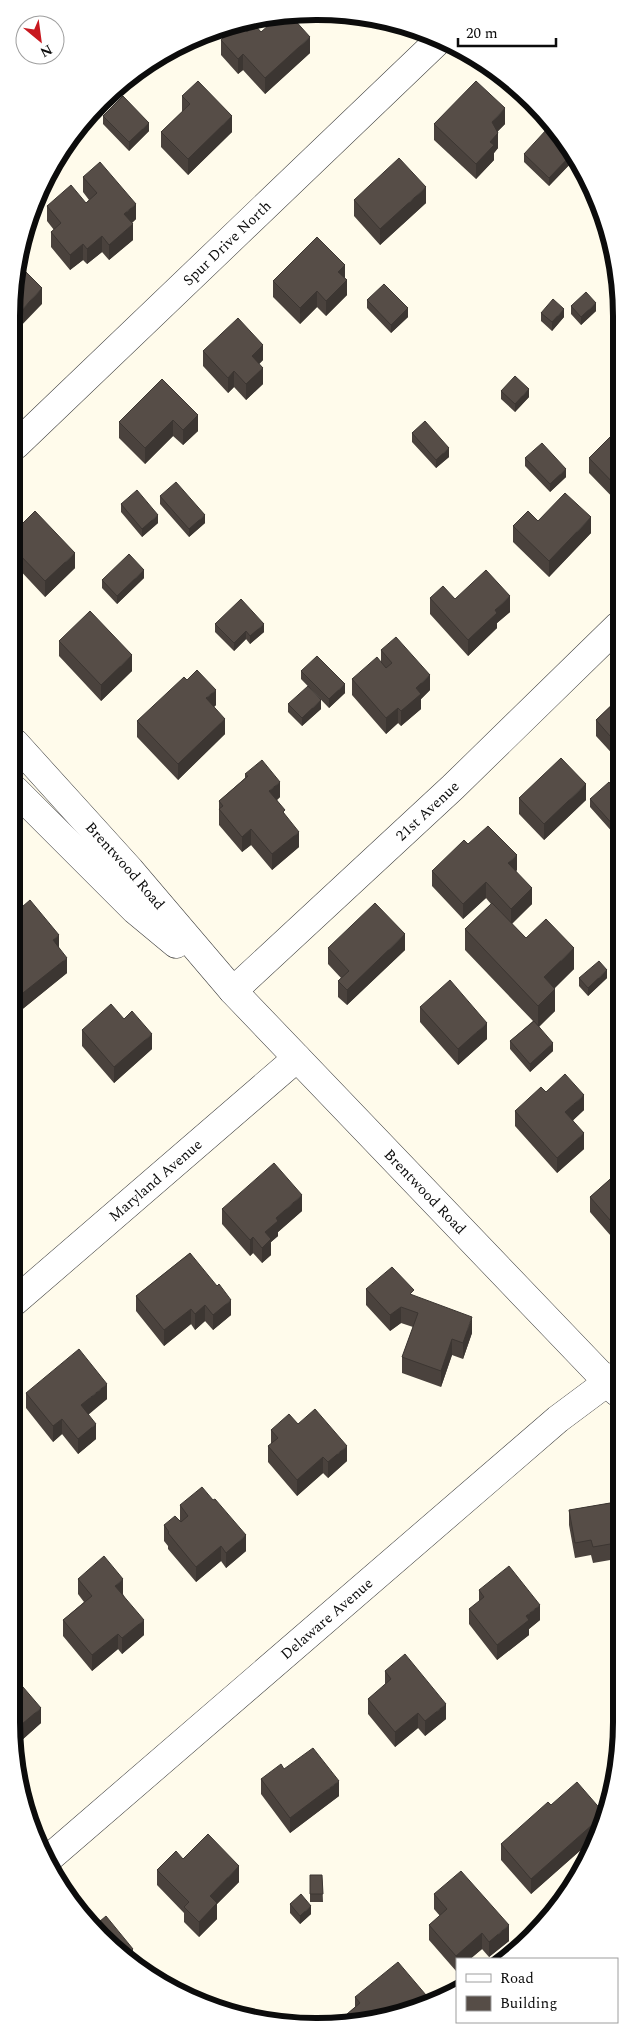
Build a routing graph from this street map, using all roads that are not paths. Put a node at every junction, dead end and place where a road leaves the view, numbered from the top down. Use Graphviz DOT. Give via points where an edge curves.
graph roads {
  1 [pos="433,44"];
  2 [pos="20,441"];
  3 [pos="613,631"];
  4 [pos="20,749"];
  5 [pos="20,795"];
  6 [pos="233,991"];
  7 [pos="297,1058"];
  8 [pos="20,1297"];
  9 [pos="613,1383"];
  10 [pos="52,1855"];
  1 -- 2 [label="street, Spur Drive North"];
  3 -- 6 [label="street, 21st Avenue" via="453,787"];
  4 -- 6 [label="street, Brentwood Road"];
  5 -- 6 [label="street, Brentwood Road" via="135,910"];
  6 -- 7 [label="street, Brentwood Road"];
  7 -- 8 [label="street, Maryland Avenue"];
  7 -- 9 [label="street, Brentwood Road"];
  9 -- 10 [label="street, Delaware Avenue" via="558,1418"];
}
